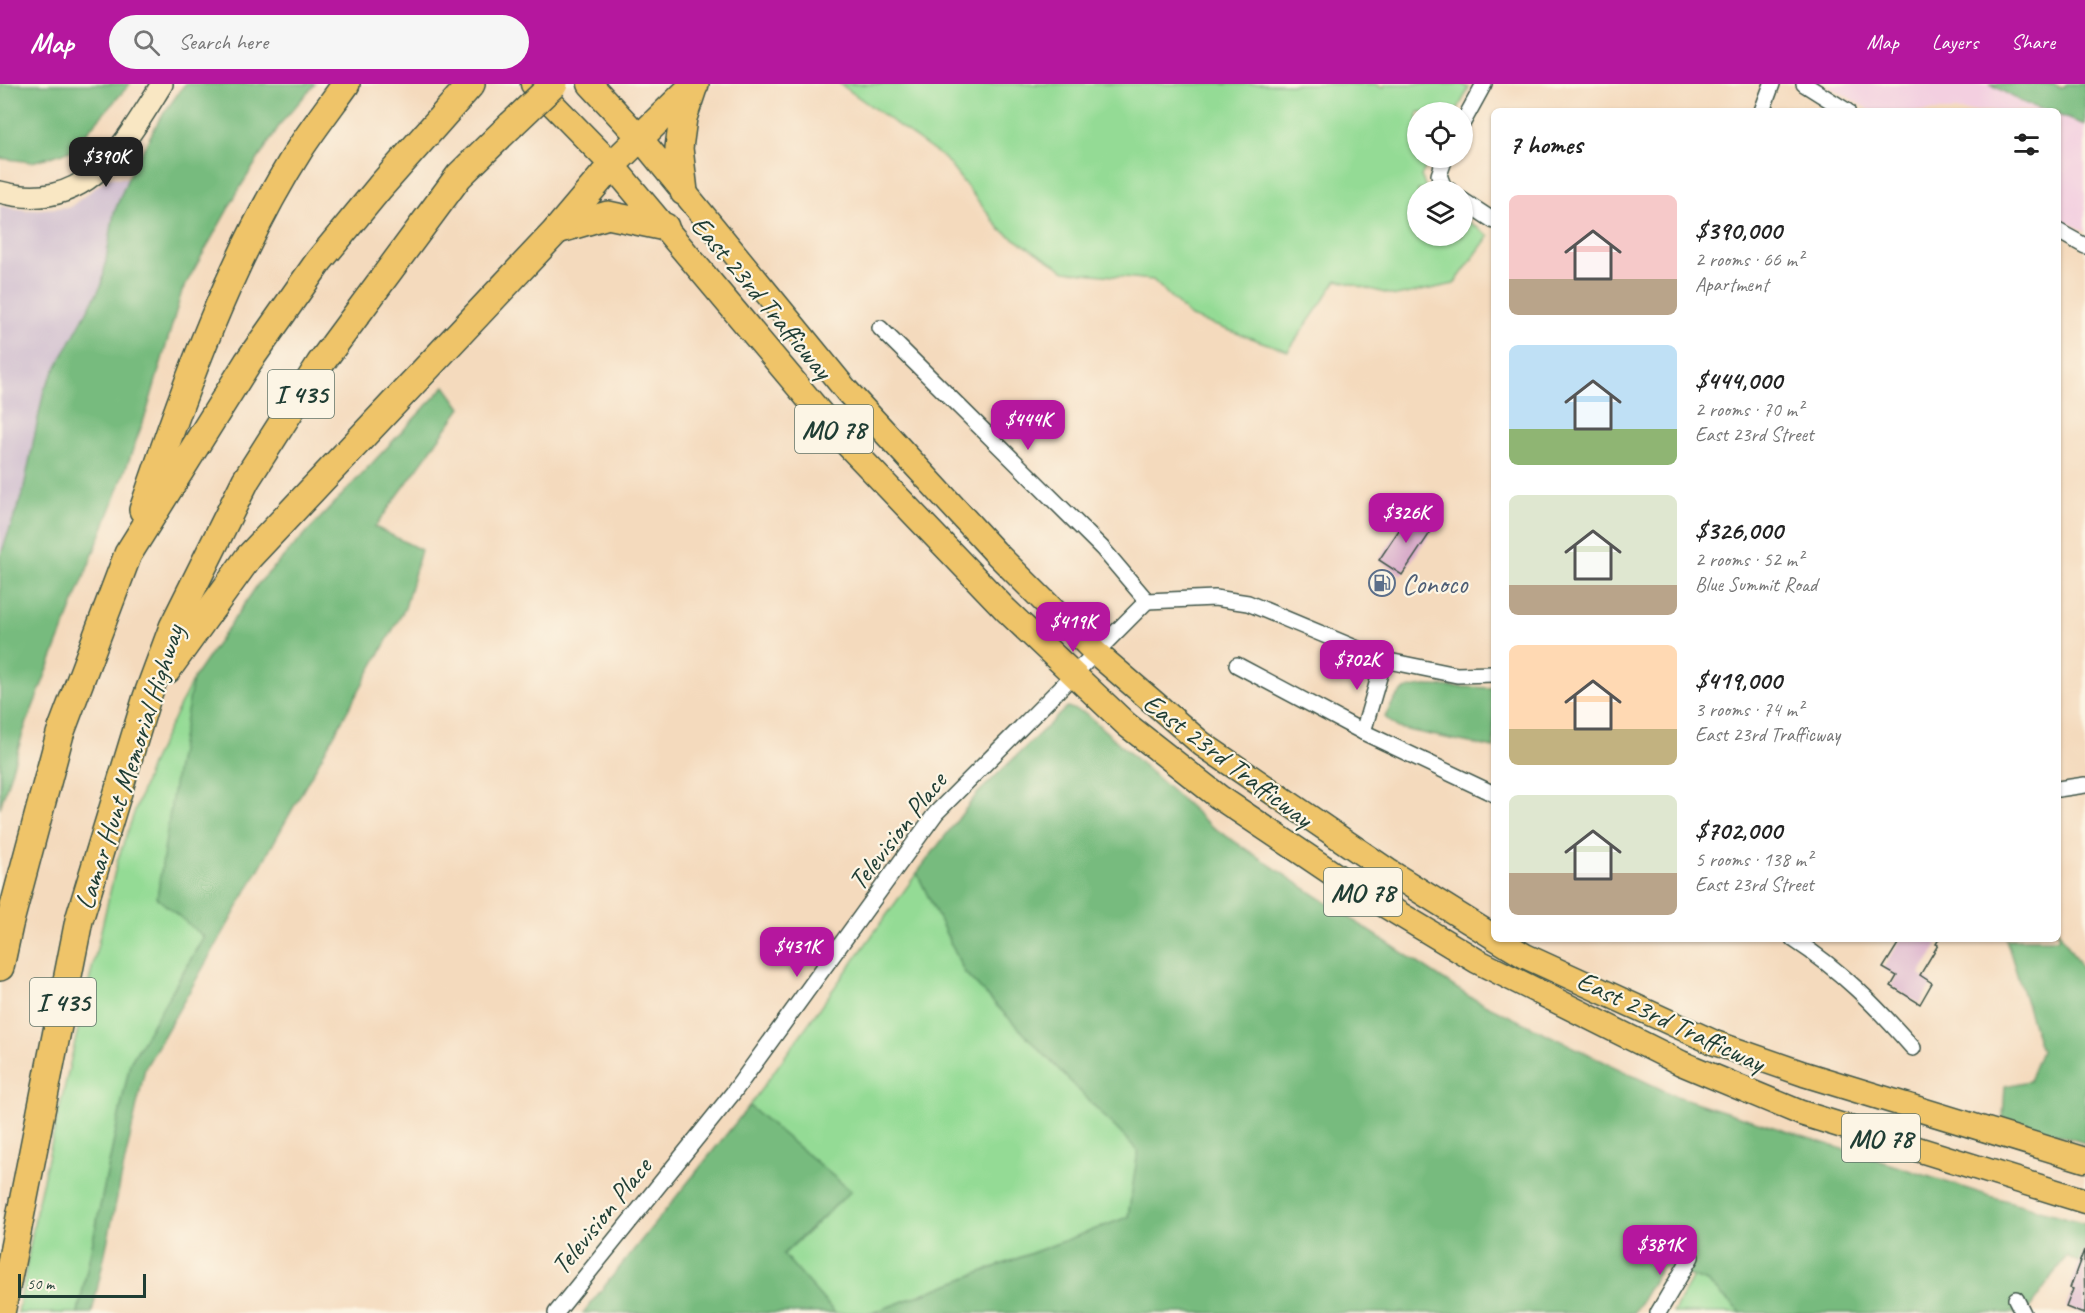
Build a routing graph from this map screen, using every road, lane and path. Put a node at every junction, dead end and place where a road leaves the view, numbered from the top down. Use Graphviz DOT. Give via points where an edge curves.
graph roads {
  1 [pos="162,84"];
  2 [pos="346,84"];
  3 [pos="533,84"];
  4 [pos="554,84"];
  5 [pos="590,84"];
  6 [pos="1484,84"];
  7 [pos="1772,84"];
  8 [pos="1804,84"];
  9 [pos="695,85"];
  10 [pos="468,86"];
  11 [pos="1473,104"];
  12 [pos="1763,108"];
  13 [pos="1842,108"];
  14 [pos="640,138"];
  15 [pos="612,165"];
  16 [pos="0,192"];
  17 [pos="684,192"];
  18 [pos="1473,207"];
  19 [pos="1491,219"];
  20 [pos="665,227"];
  21 [pos="557,231"];
  22 [pos="2061,233"];
  23 [pos="2085,246"];
  24 [pos="880,328"];
  25 [pos="128,554"];
  26 [pos="1147,601"];
  27 [pos="1095,652"];
  28 [pos="1384,660"];
  29 [pos="1238,665"];
  30 [pos="1491,674"];
  31 [pos="1074,675"];
  32 [pos="147,697"];
  33 [pos="1363,732"];
  34 [pos="2085,785"];
  35 [pos="2061,789"];
  36 [pos="1491,793"];
  37 [pos="1491,935"];
  38 [pos="1502,942"];
  39 [pos="1798,942"];
  40 [pos="0,968"];
  41 [pos="1913,1048"];
  42 [pos="2085,1160"];
  43 [pos="2085,1201"];
  44 [pos="1691,1257"];
  45 [pos="1,1313"];
  46 [pos="556,1313"];
  47 [pos="1658,1313"];
  1 -- 16 [label="main road" via="106,165 72,188 53,196"];
  2 -- 25 [label="highway" via="301,147 228,285 163,449"];
  3 -- 15 [label="main road, East 23rd Trafficway / MO 78"];
  4 -- 32 [label="highway, Lamar Hunt Memorial Highway / I 435, bridge" via="459,176 320,364 246,480 173,627"];
  5 -- 14 [label="main road, East 23rd Trafficway / MO 78"];
  6 -- 11 [label="street"];
  7 -- 12 [label="street"];
  8 -- 13 [label="street"];
  9 -- 14 [label="highway"];
  9 -- 17 [label="highway" via="683,118 679,148"];
  10 -- 25 [label="highway, I 435" via="319,261 248,362"];
  14 -- 15 [label="highway"];
  14 -- 17 [label="main road, East 23rd Trafficway / MO 78"];
  15 -- 20 [label="main road, East 23rd Trafficway / MO 78"];
  15 -- 21 [label="highway"];
  17 -- 27 [label="main road, East 23rd Trafficway / MO 78" via="846,390 995,552"];
  18 -- 19 [label="street"];
  20 -- 21 [label="highway" via="608,215"];
  20 -- 31 [label="main road, East 23rd Trafficway / MO 78" via="843,440"];
  21 -- 32 [label="highway" via="248,558"];
  22 -- 23 [label="street"];
  24 -- 26 [label="street" via="1102,548"];
  25 -- 40 [label="highway, I 435" via="60,734"];
  26 -- 27 [label="street, Television Place"];
  26 -- 28 [label="street" via="1215,598 1248,603"];
  27 -- 31 [label="street, Television Place"];
  27 -- 37 [label="main road, East 23rd Trafficway / MO 78" via="1202,744 1388,871"];
  28 -- 30 [label="street" via="1456,675"];
  28 -- 33 [label="street"];
  29 -- 33 [label="street"];
  31 -- 43 [label="main road, East 23rd Trafficway / MO 78" via="1127,724 1220,797 1338,877 1477,961 1681,1063 1801,1113"];
  31 -- 46 [label="street, Television Place" via="936,813 734,1093"];
  32 -- 45 [label="highway, Lamar Hunt Memorial Highway / I 435" via="79,920"];
  33 -- 36 [label="street"];
  34 -- 35 [label="street"];
  38 -- 42 [label="main road, East 23rd Trafficway / MO 78" via="1715,1043"];
  39 -- 41 [label="street" via="1852,983"];
  44 -- 47 [label="street"];
}
